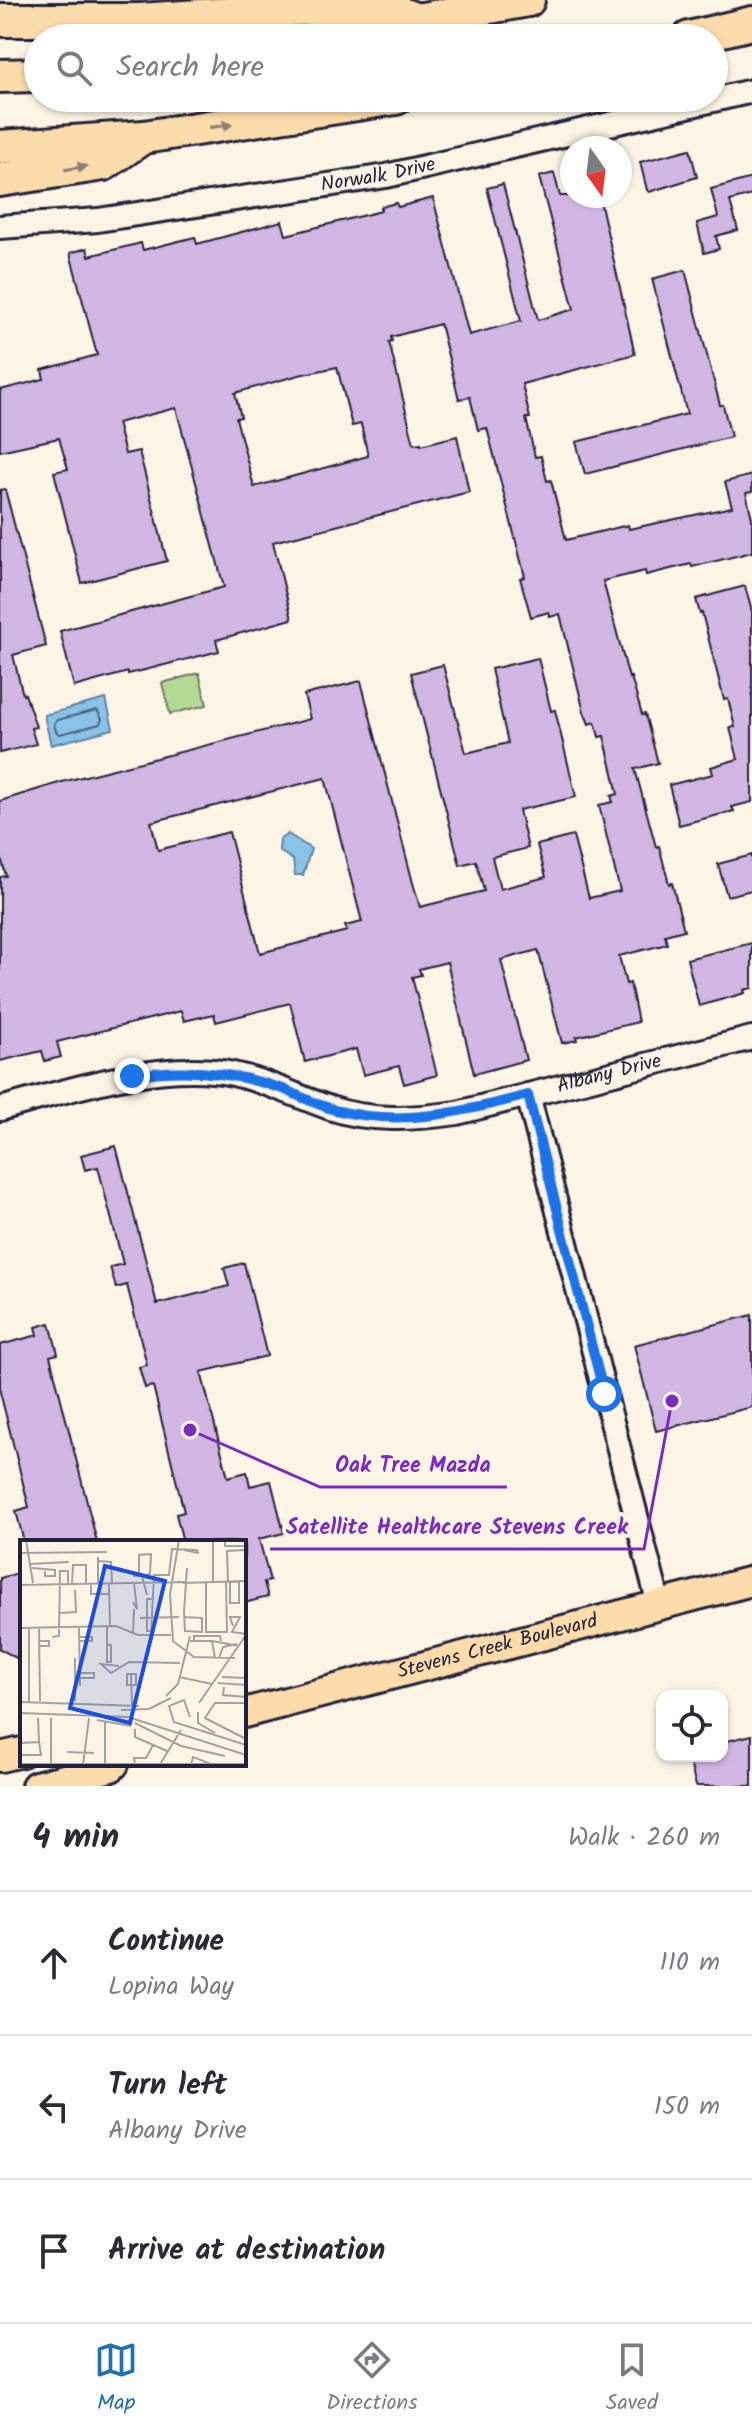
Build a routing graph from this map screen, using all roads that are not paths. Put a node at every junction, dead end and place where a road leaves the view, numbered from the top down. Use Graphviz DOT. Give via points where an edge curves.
graph roads {
  1 [pos="528,0"];
  2 [pos="0,20"];
  3 [pos="419,21"];
  4 [pos="752,23"];
  5 [pos="401,24"];
  6 [pos="728,29"];
  7 [pos="24,75"];
  8 [pos="0,76"];
  9 [pos="752,91"];
  10 [pos="728,97"];
  11 [pos="306,112"];
  12 [pos="662,112"];
  13 [pos="144,137"];
  14 [pos="0,147"];
  15 [pos="0,180"];
  16 [pos="0,227"];
  17 [pos="752,1038"];
  18 [pos="528,1095"];
  19 [pos="0,1109"];
  20 [pos="752,1581"];
  21 [pos="659,1605"];
  22 [pos="246,1712"];
  23 [pos="112,1766"];
  24 [pos="36,1786"];
  1 -- 3 [label="highway"];
  2 -- 3 [label="highway" via="140,20 376,4"];
  3 -- 5 [label="highway"];
  4 -- 6 [label="highway"];
  7 -- 8 [label="highway"];
  9 -- 10 [label="street, Norwalk Drive"];
  13 -- 11 [label="highway, one-way"];
  12 -- 16 [label="street, Norwalk Drive" via="386,176 98,220"];
  13 -- 14 [label="highway"];
  15 -- 13 [label="highway, one-way" via="104,164"];
  17 -- 18 [label="street, Albany Drive"];
  18 -- 19 [label="street, Albany Drive" via="457,1113 380,1118 334,1110 230,1074 163,1071"];
  18 -- 21 [label="street"];
  20 -- 21 [label="main road, Stevens Creek Boulevard"];
  21 -- 22 [label="main road, Stevens Creek Boulevard"];
  23 -- 24 [label="main road"];
}
